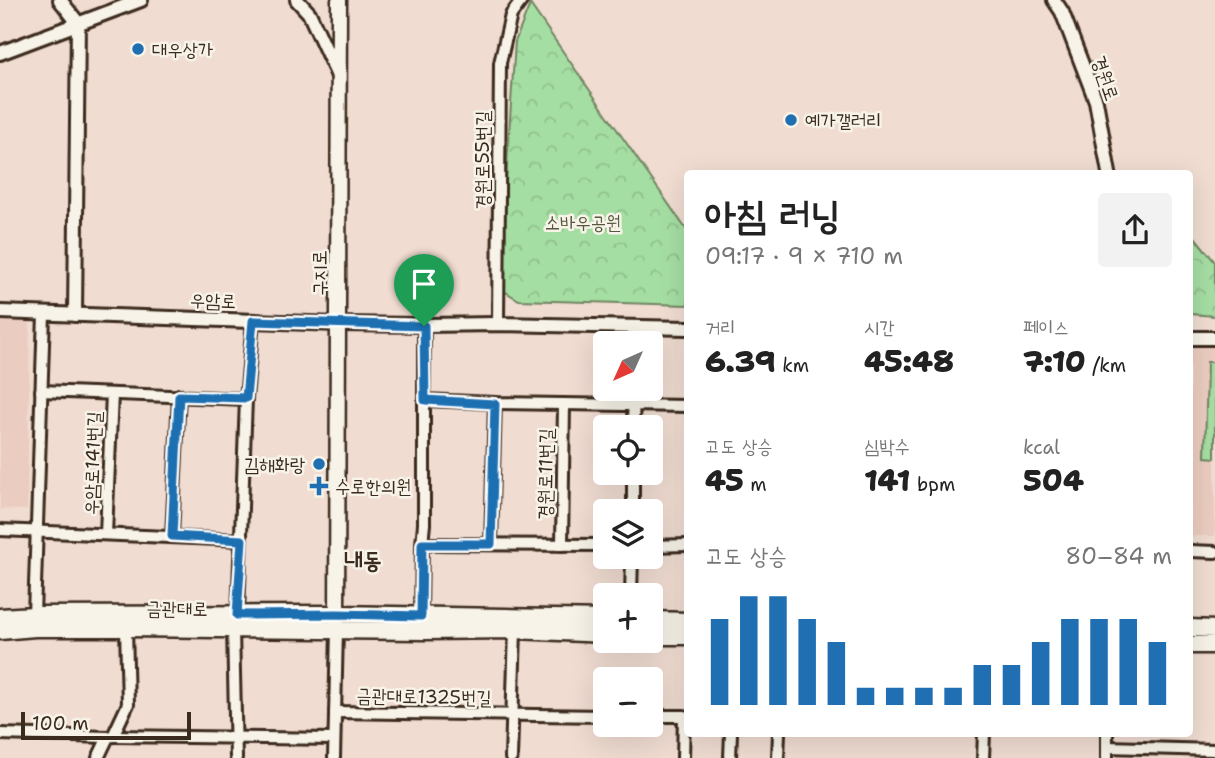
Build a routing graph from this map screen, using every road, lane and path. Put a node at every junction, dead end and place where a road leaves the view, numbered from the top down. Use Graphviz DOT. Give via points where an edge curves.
graph roads {
  1 [pos="60,0"];
  2 [pos="141,0"];
  3 [pos="297,0"];
  4 [pos="522,0"];
  5 [pos="1054,0"];
  6 [pos="341,3"];
  7 [pos="78,23"];
  8 [pos="0,53"];
  9 [pos="338,76"];
  10 [pos="1108,170"];
  11 [pos="0,312"];
  12 [pos="44,314"];
  13 [pos="75,315"];
  14 [pos="253,321"];
  15 [pos="338,324"];
  16 [pos="498,324"];
  17 [pos="424,326"];
  18 [pos="638,327"];
  19 [pos="684,328"];
  20 [pos="638,331"];
  21 [pos="1193,338"];
  22 [pos="1215,338"];
  23 [pos="41,391"];
  24 [pos="112,394"];
  25 [pos="179,396"];
  26 [pos="246,398"];
  27 [pos="425,400"];
  28 [pos="634,401"];
  29 [pos="495,404"];
  30 [pos="564,404"];
  31 [pos="634,405"];
  32 [pos="684,406"];
  33 [pos="634,415"];
  34 [pos="0,530"];
  35 [pos="36,531"];
  36 [pos="106,534"];
  37 [pos="172,536"];
  38 [pos="242,540"];
  39 [pos="422,544"];
  40 [pos="491,544"];
  41 [pos="562,545"];
  42 [pos="593,545"];
  43 [pos="684,545"];
  44 [pos="663,546"];
  45 [pos="1193,551"];
  46 [pos="1215,552"];
  47 [pos="34,615"];
  48 [pos="421,616"];
  49 [pos="0,617"];
  50 [pos="593,619"];
  51 [pos="663,620"];
  52 [pos="684,621"];
  53 [pos="235,622"];
  54 [pos="337,622"];
  55 [pos="126,628"];
  56 [pos="1193,628"];
  57 [pos="1215,628"];
  58 [pos="515,630"];
  59 [pos="0,631"];
  60 [pos="593,633"];
  61 [pos="663,636"];
  62 [pos="684,636"];
  63 [pos="1193,645"];
  64 [pos="1215,645"];
  65 [pos="335,712"];
  66 [pos="513,715"];
  67 [pos="593,716"];
  68 [pos="663,716"];
  69 [pos="0,734"];
  70 [pos="111,736"];
  71 [pos="236,737"];
  72 [pos="731,737"];
  73 [pos="779,737"];
  74 [pos="984,737"];
  75 [pos="334,739"];
  76 [pos="1215,750"];
  77 [pos="1107,753"];
  78 [pos="98,758"];
  79 [pos="236,758"];
  80 [pos="334,758"];
  81 [pos="511,758"];
  82 [pos="682,758"];
  83 [pos="730,758"];
  84 [pos="778,758"];
  85 [pos="983,758"];
  1 -- 7 [label="street"];
  2 -- 7 [label="street"];
  3 -- 9 [label="street" via="309,13"];
  4 -- 16 [label="street, 경원로55번길" via="511,15 500,64"];
  5 -- 10 [label="street, 경원로" via="1096,101"];
  6 -- 9 [label="main road, 구지로"];
  7 -- 8 [label="street"];
  7 -- 13 [label="street"];
  9 -- 15 [label="main road, 구지로"];
  11 -- 12 [label="street, 우암로"];
  12 -- 13 [label="street, 우암로"];
  12 -- 23 [label="street"];
  13 -- 14 [label="street, 우암로"];
  14 -- 15 [label="street, 우암로"];
  14 -- 26 [label="street"];
  15 -- 17 [label="street, 우암로"];
  15 -- 54 [label="main road, 구지로"];
  16 -- 17 [label="street, 우암로"];
  16 -- 18 [label="street, 우암로"];
  17 -- 27 [label="street"];
  18 -- 19 [label="street, 우암로"];
  18 -- 20 [label="street"];
  21 -- 22 [label="street"];
  23 -- 24 [label="street, 우암로141번길"];
  23 -- 35 [label="street"];
  24 -- 25 [label="street, 우암로141번길"];
  24 -- 36 [label="street, 우암로141번길"];
  25 -- 26 [label="street, 우암로141번길"];
  25 -- 37 [label="street"];
  26 -- 38 [label="street"];
  27 -- 29 [label="street, 경원로11번길"];
  27 -- 39 [label="street"];
  28 -- 31 [label="street"];
  29 -- 30 [label="street, 경원로11번길"];
  29 -- 40 [label="street"];
  30 -- 31 [label="street, 경원로11번길"];
  30 -- 41 [label="street, 경원로11번길"];
  31 -- 32 [label="street, 경원로11번길"];
  31 -- 33 [label="street"];
  34 -- 35 [label="street, 우암로141번길"];
  35 -- 36 [label="street, 우암로141번길"];
  35 -- 47 [label="street"];
  36 -- 37 [label="street, 우암로141번길"];
  37 -- 38 [label="street, 우암로141번길"];
  38 -- 53 [label="street"];
  39 -- 40 [label="street"];
  39 -- 48 [label="street"];
  40 -- 41 [label="street"];
  41 -- 42 [label="street"];
  43 -- 44 [label="street"];
  45 -- 46 [label="street"];
  47 -- 49 [label="main road, 금관대로"];
  47 -- 53 [label="main road, 금관대로"];
  48 -- 50 [label="main road, 금관대로"];
  48 -- 54 [label="main road, 금관대로"];
  51 -- 52 [label="main road"];
  53 -- 54 [label="main road, 금관대로"];
  53 -- 55 [label="main road, 금관대로"];
  53 -- 71 [label="street"];
  54 -- 58 [label="main road, 금관대로" via="424,631"];
  54 -- 65 [label="street"];
  55 -- 59 [label="main road, 금관대로"];
  55 -- 70 [label="street" via="128,704"];
  56 -- 57 [label="main road"];
  58 -- 60 [label="main road, 금관대로"];
  58 -- 66 [label="street, 금관대로1325번길"];
  61 -- 62 [label="main road"];
  63 -- 64 [label="main road"];
  65 -- 66 [label="street, 금관대로1325번길"];
  65 -- 75 [label="street"];
  66 -- 67 [label="street, 금관대로1325번길"];
  66 -- 81 [label="street, 금관대로1325번길"];
  68 -- 82 [label="street" via="684,716"];
  69 -- 70 [label="street"];
  70 -- 71 [label="street"];
  70 -- 78 [label="street"];
  71 -- 75 [label="street"];
  71 -- 79 [label="street"];
  72 -- 83 [label="street"];
  73 -- 84 [label="street"];
  74 -- 85 [label="street"];
  75 -- 80 [label="street"];
  76 -- 77 [label="street"];
}
